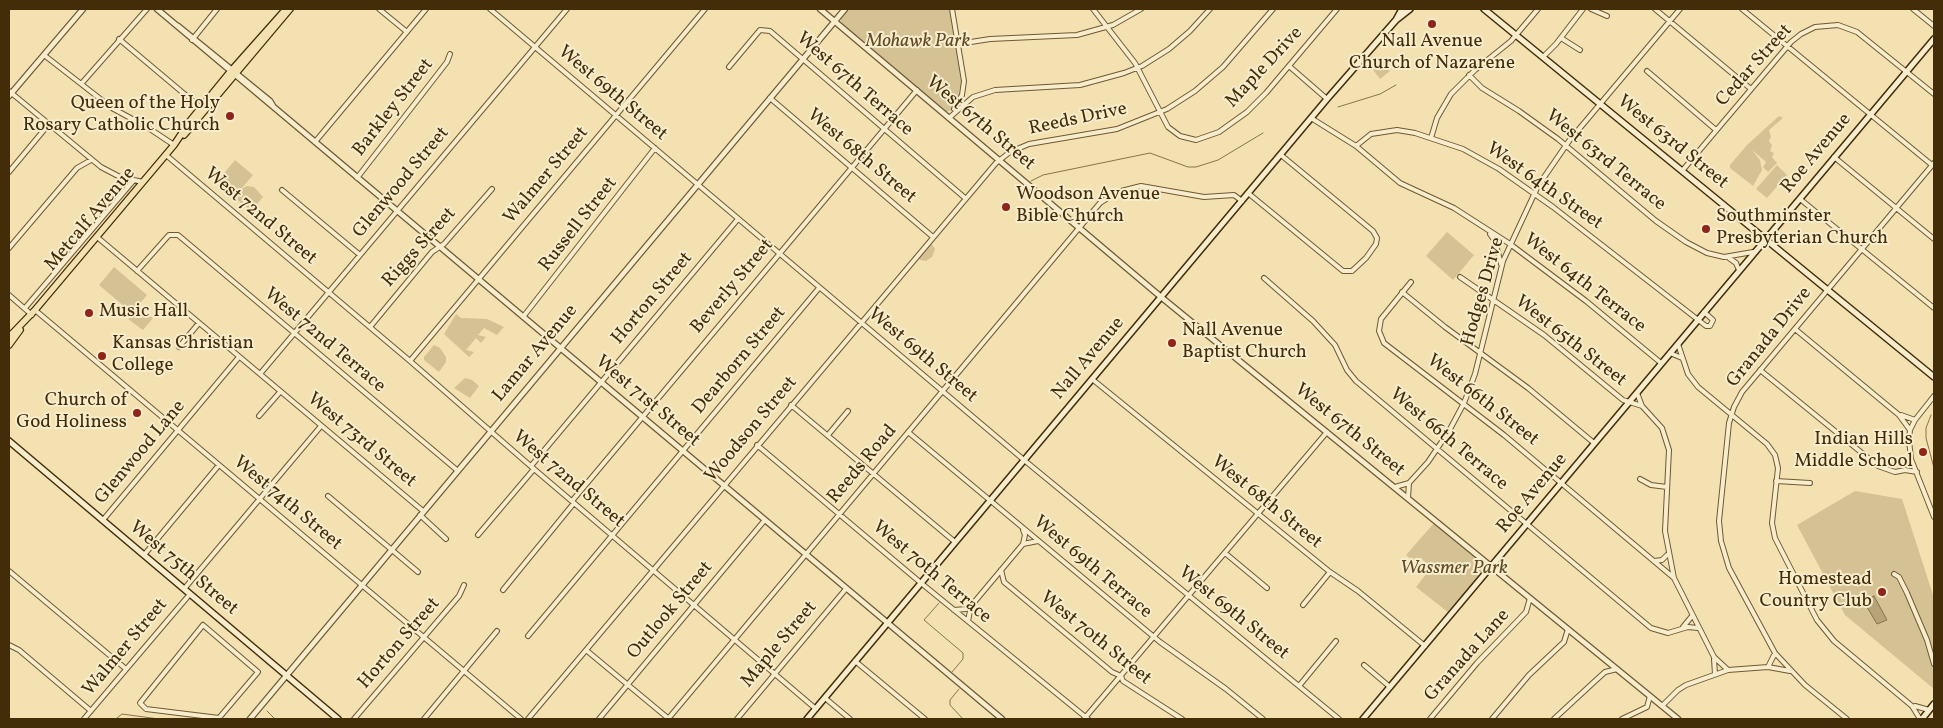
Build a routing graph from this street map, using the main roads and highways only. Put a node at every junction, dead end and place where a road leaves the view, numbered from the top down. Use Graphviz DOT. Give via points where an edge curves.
graph roads {
  1 [pos="286,9"];
  2 [pos="290,9"];
  3 [pos="1402,9"];
  4 [pos="1410,9"];
  5 [pos="1484,9"];
  6 [pos="1396,20"];
  7 [pos="1934,39"];
  8 [pos="234,73"];
  9 [pos="174,145"];
  10 [pos="1765,239"];
  11 [pos="34,312"];
  12 [pos="9,337"];
  13 [pos="9,345"];
  14 [pos="1934,377"];
  15 [pos="9,441"];
  16 [pos="1934,704"];
  17 [pos="338,719"];
  18 [pos="808,719"];
  19 [pos="1363,719"];
  20 [pos="1921,719"];
  1 -- 8 [label="main road, Metcalf Avenue"];
  2 -- 8 [label="main road, Metcalf Avenue"];
  3 -- 6 [label="main road, Nall Avenue"];
  4 -- 6 [label="main road, Nall Avenue"];
  5 -- 10 [label="main road, West 63rd Street"];
  6 -- 18 [label="main road, Nall Avenue"];
  7 -- 10 [label="main road, Roe Avenue"];
  8 -- 9 [label="main road, Metcalf Avenue" via="194,125"];
  8 -- 9 [label="main road, Metcalf Avenue" via="201,108"];
  9 -- 11 [label="main road, Metcalf Avenue"];
  10 -- 14 [label="main road, West 63rd Street"];
  10 -- 19 [label="main road, Roe Avenue"];
  11 -- 12 [label="main road, Metcalf Avenue"];
  11 -- 13 [label="main road, Metcalf Avenue"];
  15 -- 17 [label="main road, West 75th Street"];
  16 -- 20 [label="main road"];
}
